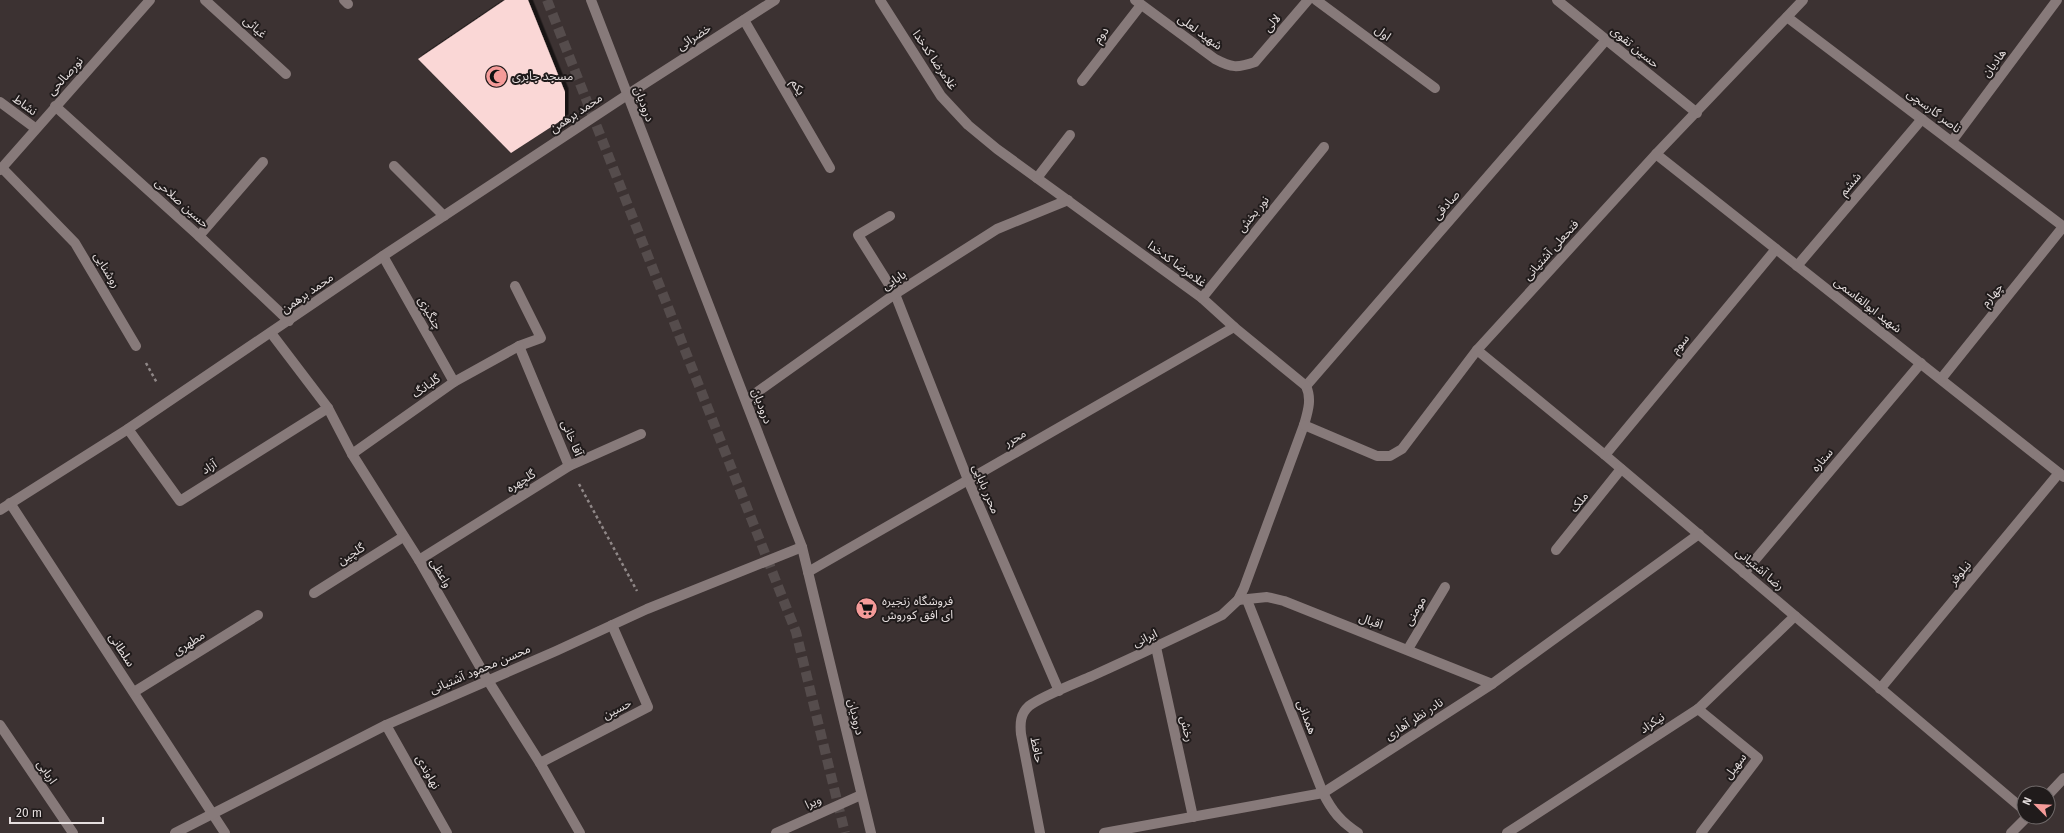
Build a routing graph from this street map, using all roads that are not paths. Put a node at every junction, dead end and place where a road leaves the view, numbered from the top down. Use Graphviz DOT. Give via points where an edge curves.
graph roads {
  1 [pos="150,0"];
  2 [pos="206,0"];
  3 [pos="591,0"];
  4 [pos="775,0"];
  5 [pos="880,0"];
  6 [pos="1308,0"];
  7 [pos="1316,0"];
  8 [pos="1557,0"];
  9 [pos="1803,0"];
  10 [pos="2057,0"];
  11 [pos="1138,2"];
  12 [pos="1787,17"];
  13 [pos="744,20"];
  14 [pos="1606,40"];
  15 [pos="1255,62"];
  16 [pos="286,74"];
  17 [pos="1082,81"];
  18 [pos="1435,88"];
  19 [pos="627,95"];
  20 [pos="0,102"];
  21 [pos="56,106"];
  22 [pos="1697,113"];
  23 [pos="1922,119"];
  24 [pos="35,128"];
  25 [pos="1070,135"];
  26 [pos="1952,141"];
  27 [pos="1324,147"];
  28 [pos="1656,154"];
  29 [pos="263,162"];
  30 [pos="394,166"];
  31 [pos="830,168"];
  32 [pos="1,169"];
  33 [pos="1037,178"];
  34 [pos="1068,200"];
  35 [pos="444,216"];
  36 [pos="890,216"];
  37 [pos="2064,227"];
  38 [pos="199,236"];
  39 [pos="1776,249"];
  40 [pos="383,256"];
  41 [pos="1797,266"];
  42 [pos="515,286"];
  43 [pos="895,294"];
  44 [pos="1202,298"];
  45 [pos="289,321"];
  46 [pos="1234,327"];
  47 [pos="271,333"];
  48 [pos="136,346"];
  49 [pos="519,346"];
  50 [pos="1477,350"];
  51 [pos="1921,363"];
  52 [pos="1941,379"];
  53 [pos="454,382"];
  54 [pos="1306,386"];
  55 [pos="746,400"];
  56 [pos="328,408"];
  57 [pos="1304,425"];
  58 [pos="128,429"];
  59 [pos="641,434"];
  60 [pos="352,454"];
  61 [pos="1605,455"];
  62 [pos="570,466"];
  63 [pos="1621,469"];
  64 [pos="2062,475"];
  65 [pos="968,480"];
  66 [pos="10,503"];
  67 [pos="0,510"];
  68 [pos="1699,534"];
  69 [pos="403,537"];
  70 [pos="802,547"];
  71 [pos="1556,550"];
  72 [pos="419,560"];
  73 [pos="808,572"];
  74 [pos="1744,574"];
  75 [pos="1445,587"];
  76 [pos="314,593"];
  77 [pos="1242,600"];
  78 [pos="258,615"];
  79 [pos="1796,616"];
  80 [pos="612,625"];
  81 [pos="1156,647"];
  82 [pos="1408,649"];
  83 [pos="487,679"];
  84 [pos="1492,684"];
  85 [pos="1880,689"];
  86 [pos="1058,691"];
  87 [pos="134,692"];
  88 [pos="1698,709"];
  89 [pos="0,725"];
  90 [pos="386,725"];
  91 [pos="540,763"];
  92 [pos="2064,778"];
  93 [pos="2056,786"];
  94 [pos="1323,794"];
  95 [pos="861,795"];
  96 [pos="2016,803"];
  97 [pos="212,813"];
  98 [pos="1193,817"];
  99 [pos="2019,825"];
  100 [pos="73,833"];
  101 [pos="175,833"];
  102 [pos="225,833"];
  103 [pos="447,833"];
  104 [pos="580,833"];
  105 [pos="776,833"];
  106 [pos="870,833"];
  107 [pos="1040,833"];
  108 [pos="1104,833"];
  109 [pos="1358,833"];
  110 [pos="1507,833"];
  111 [pos="1701,833"];
  112 [pos="2011,833"];
  1 -- 21 [label="street, نورصالحی"];
  2 -- 16 [label="street, غیاثی"];
  3 -- 19 [label="street, درودیان"];
  4 -- 13 [label="street, خضرائی"];
  5 -- 33 [label="street, غلامرضا کدخدا" via="941,96 968,125"];
  6 -- 15 [label="street, لالی"];
  7 -- 18 [label="street, اول"];
  8 -- 14 [label="street, حسین تقوی"];
  9 -- 12 [label="street, فتحعلی آشتیانی"];
  10 -- 26 [label="street, هادیان"];
  11 -- 15 [label="street, شهید لعلی" via="1229,67 1242,67"];
  11 -- 17 [label="street, دوم"];
  12 -- 22 [label="street, فتحعلی آشتیانی"];
  12 -- 23 [label="street, ناصر گارسچی"];
  13 -- 19 [label="street, خضرائی"];
  13 -- 31 [label="street, یکم"];
  14 -- 22 [label="street, حسین تقوی"];
  14 -- 54 [label="street, صادقی"];
  19 -- 35 [label="street, محمد برهمن"];
  19 -- 55 [label="street, درودیان"];
  20 -- 24 [label="street, نشاط"];
  21 -- 24 [label="street, نورصالحی"];
  21 -- 38 [label="street, حسین صلاحی"];
  22 -- 28 [label="street, فتحعلی آشتیانی"];
  23 -- 26 [label="street, ناصر گارسچی"];
  23 -- 41 [label="street, ششم"];
  24 -- 32 [label="street, نورصالحی"];
  25 -- 33 [label="street"];
  26 -- 37 [label="street, ناصر گارسچی"];
  27 -- 44 [label="street, نور بخش"];
  28 -- 39 [label="street, شهید ابوالقاسمی"];
  28 -- 50 [label="street, فتحعلی آشتیانی"];
  29 -- 38 [label="street"];
  30 -- 35 [label="street"];
  32 -- 48 [label="street, روشنایی" via="75,243"];
  33 -- 34 [label="street, غلامرضا کدخدا"];
  34 -- 43 [label="street, بابایی" via="997,229"];
  34 -- 44 [label="street, غلامرضا کدخدا"];
  35 -- 40 [label="street, محمد برهمن"];
  36 -- 43 [label="street, محرر بابایی" via="858,235"];
  37 -- 52 [label="street, چهارم"];
  38 -- 45 [label="street, حسین صلاحی"];
  39 -- 41 [label="street, شهید ابوالقاسمی"];
  39 -- 61 [label="street, سوم"];
  40 -- 45 [label="street, محمد برهمن"];
  40 -- 53 [label="street, چنگیزی"];
  41 -- 51 [label="street, شهید ابوالقاسمی"];
  42 -- 49 [label="street" via="541,338"];
  43 -- 55 [label="street, بابایی"];
  43 -- 65 [label="street, محرر بابایی"];
  44 -- 46 [label="street, غلامرضا کدخدا"];
  45 -- 47 [label="street, محمد برهمن"];
  46 -- 54 [label="street, غلامرضا کدخدا"];
  46 -- 65 [label="street, محرر"];
  47 -- 56 [label="street, واعظی"];
  47 -- 58 [label="street, محمد برهمن"];
  49 -- 53 [label="street, گلبانگ"];
  49 -- 62 [label="street, آقا خانی"];
  50 -- 57 [label="street, فتحعلی آشتیانی" via="1402,449 1390,456 1377,456"];
  50 -- 61 [label="street, رضا آشتیانی"];
  51 -- 52 [label="street, شهید ابوالقاسمی"];
  51 -- 74 [label="street, ستاره"];
  52 -- 64 [label="street, شهید ابوالقاسمی"];
  53 -- 60 [label="street, گلبانگ"];
  54 -- 57 [label="street" via="1310,400"];
  55 -- 70 [label="street, درودیان"];
  56 -- 58 [label="street, آزاد" via="180,501"];
  56 -- 60 [label="street, واعظی"];
  57 -- 77 [label="street"];
  58 -- 66 [label="street, محمد برهمن"];
  59 -- 62 [label="street, گلچهره"];
  60 -- 69 [label="street, واعظی"];
  61 -- 63 [label="street, رضا آشتیانی"];
  62 -- 72 [label="street, گلچهره"];
  63 -- 68 [label="street, رضا آشتیانی"];
  63 -- 71 [label="street, ملک"];
  64 -- 85 [label="street, نیلوفر"];
  65 -- 73 [label="street, محرر"];
  65 -- 86 [label="street, محرر بابایی"];
  66 -- 67 [label="street, محمد برهمن"];
  66 -- 87 [label="street, سلطانی"];
  68 -- 74 [label="street, رضا آشتیانی"];
  68 -- 84 [label="street, نادر نظر آهاری"];
  69 -- 72 [label="street, واعظی"];
  69 -- 76 [label="street, گلچین"];
  70 -- 73 [label="street, درودیان"];
  70 -- 80 [label="street, محسن محمود آشتیانی"];
  72 -- 83 [label="street, واعظی"];
  73 -- 95 [label="street, درودیان"];
  74 -- 79 [label="street, رضا آشتیانی"];
  75 -- 82 [label="street, مومنی"];
  77 -- 81 [label="street, ایرانی" via="1222,615"];
  77 -- 82 [label="street, اقبال" via="1267,597 1284,601"];
  77 -- 94 [label="street, همدانی"];
  78 -- 87 [label="street, مطهری"];
  79 -- 85 [label="street, رضا آشتیانی"];
  79 -- 88 [label="street, نیکزاد"];
  80 -- 83 [label="street, محسن محمود آشتیانی"];
  80 -- 91 [label="street, حسین" via="648,707"];
  81 -- 86 [label="street, ایرانی"];
  81 -- 98 [label="street, رخش"];
  82 -- 84 [label="street, اقبال"];
  83 -- 90 [label="street, محسن محمود آشتیانی"];
  83 -- 91 [label="street, واعظی"];
  84 -- 94 [label="street, نادر نظر آهاری"];
  85 -- 96 [label="street, رضا آشتیانی"];
  86 -- 107 [label="street, حافظ" via="1030,706 1023,712 1020,722"];
  87 -- 97 [label="street, سلطانی"];
  88 -- 110 [label="street, نیکزاد"];
  88 -- 111 [label="street, سهیل" via="1758,758"];
  89 -- 100 [label="street, اربابی"];
  90 -- 97 [label="street, محسن محمود آشتیانی"];
  90 -- 103 [label="street, نهاوندی"];
  91 -- 104 [label="street, واعظی"];
  92 -- 93 [label="street"];
  94 -- 98 [label="street, نادر نظر آهاری"];
  94 -- 109 [label="street, همدانی" via="1330,808 1342,822"];
  95 -- 105 [label="street, ویرا"];
  95 -- 106 [label="street, درودیان"];
  97 -- 101 [label="street, محسن محمود آشتیانی"];
  97 -- 102 [label="street, سلطانی"];
  98 -- 108 [label="street, نادر نظر آهاری"];
  99 -- 112 [label="street"];
}
